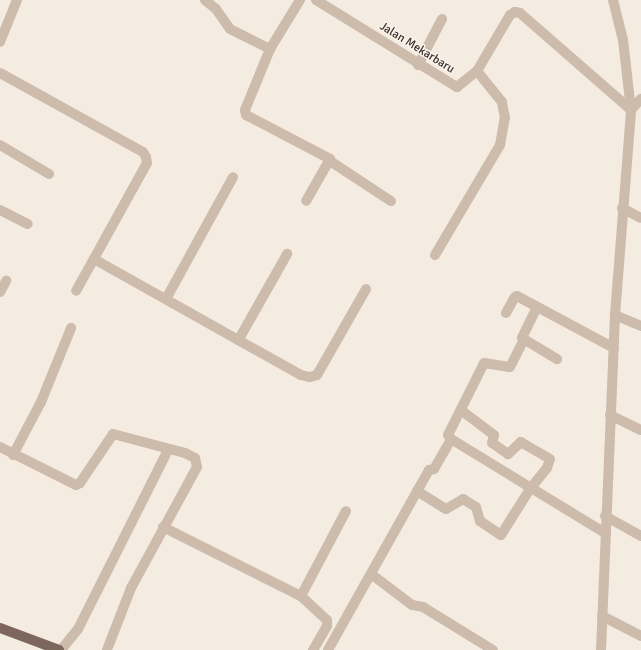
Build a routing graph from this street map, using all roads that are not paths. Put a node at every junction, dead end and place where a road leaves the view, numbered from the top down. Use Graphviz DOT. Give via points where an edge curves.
graph roads {
  1 [pos="17,0"];
  2 [pos="205,0"];
  3 [pos="300,0"];
  4 [pos="316,0"];
  5 [pos="613,0"];
  6 [pos="442,19"];
  7 [pos="0,42"];
  8 [pos="270,49"];
  9 [pos="418,65"];
  10 [pos="477,71"];
  11 [pos="0,73"];
  12 [pos="641,99"];
  13 [pos="631,110"];
  14 [pos="0,145"];
  15 [pos="330,161"];
  16 [pos="49,174"];
  17 [pos="233,177"];
  18 [pos="306,201"];
  19 [pos="390,201"];
  20 [pos="622,208"];
  21 [pos="0,210"];
  22 [pos="641,218"];
  23 [pos="28,224"];
  24 [pos="287,254"];
  25 [pos="435,255"];
  26 [pos="94,259"];
  27 [pos="6,281"];
  28 [pos="366,289"];
  29 [pos="76,291"];
  30 [pos="0,292"];
  31 [pos="166,299"];
  32 [pos="537,307"];
  33 [pos="506,313"];
  34 [pos="615,315"];
  35 [pos="641,326"];
  36 [pos="71,328"];
  37 [pos="239,339"];
  38 [pos="524,340"];
  39 [pos="614,348"];
  40 [pos="557,359"];
  41 [pos="462,411"];
  42 [pos="610,415"];
  43 [pos="641,430"];
  44 [pos="451,439"];
  45 [pos="0,448"];
  46 [pos="168,450"];
  47 [pos="13,455"];
  48 [pos="530,489"];
  49 [pos="417,491"];
  50 [pos="346,511"];
  51 [pos="605,516"];
  52 [pos="163,527"];
  53 [pos="605,533"];
  54 [pos="641,536"];
  55 [pos="372,574"];
  56 [pos="301,596"];
  57 [pos="602,616"];
  58 [pos="0,628"];
  59 [pos="641,636"];
  60 [pos="40,647"];
  61 [pos="60,650"];
  62 [pos="107,650"];
  63 [pos="313,650"];
  64 [pos="328,650"];
  65 [pos="492,650"];
  66 [pos="601,650"];
  1 -- 7 [label="street"];
  2 -- 8 [label="street" via="216,9 230,29"];
  3 -- 8 [label="street"];
  4 -- 9 [label="street, Jalan Mekarbaru"];
  5 -- 13 [label="street" via="623,40"];
  6 -- 9 [label="street"];
  8 -- 15 [label="street" via="245,105 246,115 326,156"];
  9 -- 10 [label="street, Jalan Mekarbaru" via="457,87"];
  10 -- 13 [label="street, Jalan Mekarbaru" via="506,21 515,12 520,13"];
  10 -- 25 [label="street" via="502,102 505,118 500,145"];
  11 -- 26 [label="street" via="143,152 146,157 147,162"];
  12 -- 13 [label="street"];
  13 -- 20 [label="street"];
  14 -- 16 [label="street"];
  15 -- 18 [label="street"];
  15 -- 19 [label="street"];
  17 -- 31 [label="street"];
  20 -- 22 [label="street"];
  20 -- 34 [label="street"];
  21 -- 23 [label="street"];
  24 -- 37 [label="street"];
  26 -- 29 [label="street"];
  26 -- 31 [label="street"];
  27 -- 30 [label="street"];
  28 -- 37 [label="street" via="317,375 301,375"];
  31 -- 37 [label="street"];
  32 -- 33 [label="street" via="516,296"];
  32 -- 38 [label="street" via="523,336"];
  32 -- 39 [label="street"];
  34 -- 35 [label="street"];
  34 -- 39 [label="street"];
  36 -- 47 [label="street" via="41,402"];
  38 -- 40 [label="street"];
  38 -- 41 [label="street" via="510,367 484,363 468,392"];
  39 -- 42 [label="street"];
  41 -- 44 [label="street" via="448,435"];
  41 -- 48 [label="street" via="494,435 492,444 508,454 521,442 550,459 547,468"];
  42 -- 43 [label="street"];
  42 -- 51 [label="street"];
  44 -- 48 [label="street"];
  44 -- 49 [label="street"];
  45 -- 47 [label="street"];
  46 -- 47 [label="street" via="111,434 80,483 76,485"];
  46 -- 52 [label="street" via="195,458 197,467"];
  46 -- 61 [label="street" via="78,629"];
  48 -- 49 [label="street" via="499,535 480,521 477,509 463,499 446,509"];
  48 -- 53 [label="street"];
  49 -- 55 [label="street"];
  50 -- 56 [label="street"];
  51 -- 53 [label="street"];
  51 -- 54 [label="street"];
  52 -- 56 [label="street"];
  52 -- 62 [label="street" via="131,588"];
  53 -- 57 [label="street"];
  55 -- 64 [label="street"];
  55 -- 65 [label="street" via="412,605 423,607"];
  56 -- 63 [label="street" via="327,620 327,626"];
  57 -- 59 [label="street"];
  57 -- 66 [label="street"];
  58 -- 60 [label="main road"];
  60 -- 61 [label="main road"];
}
